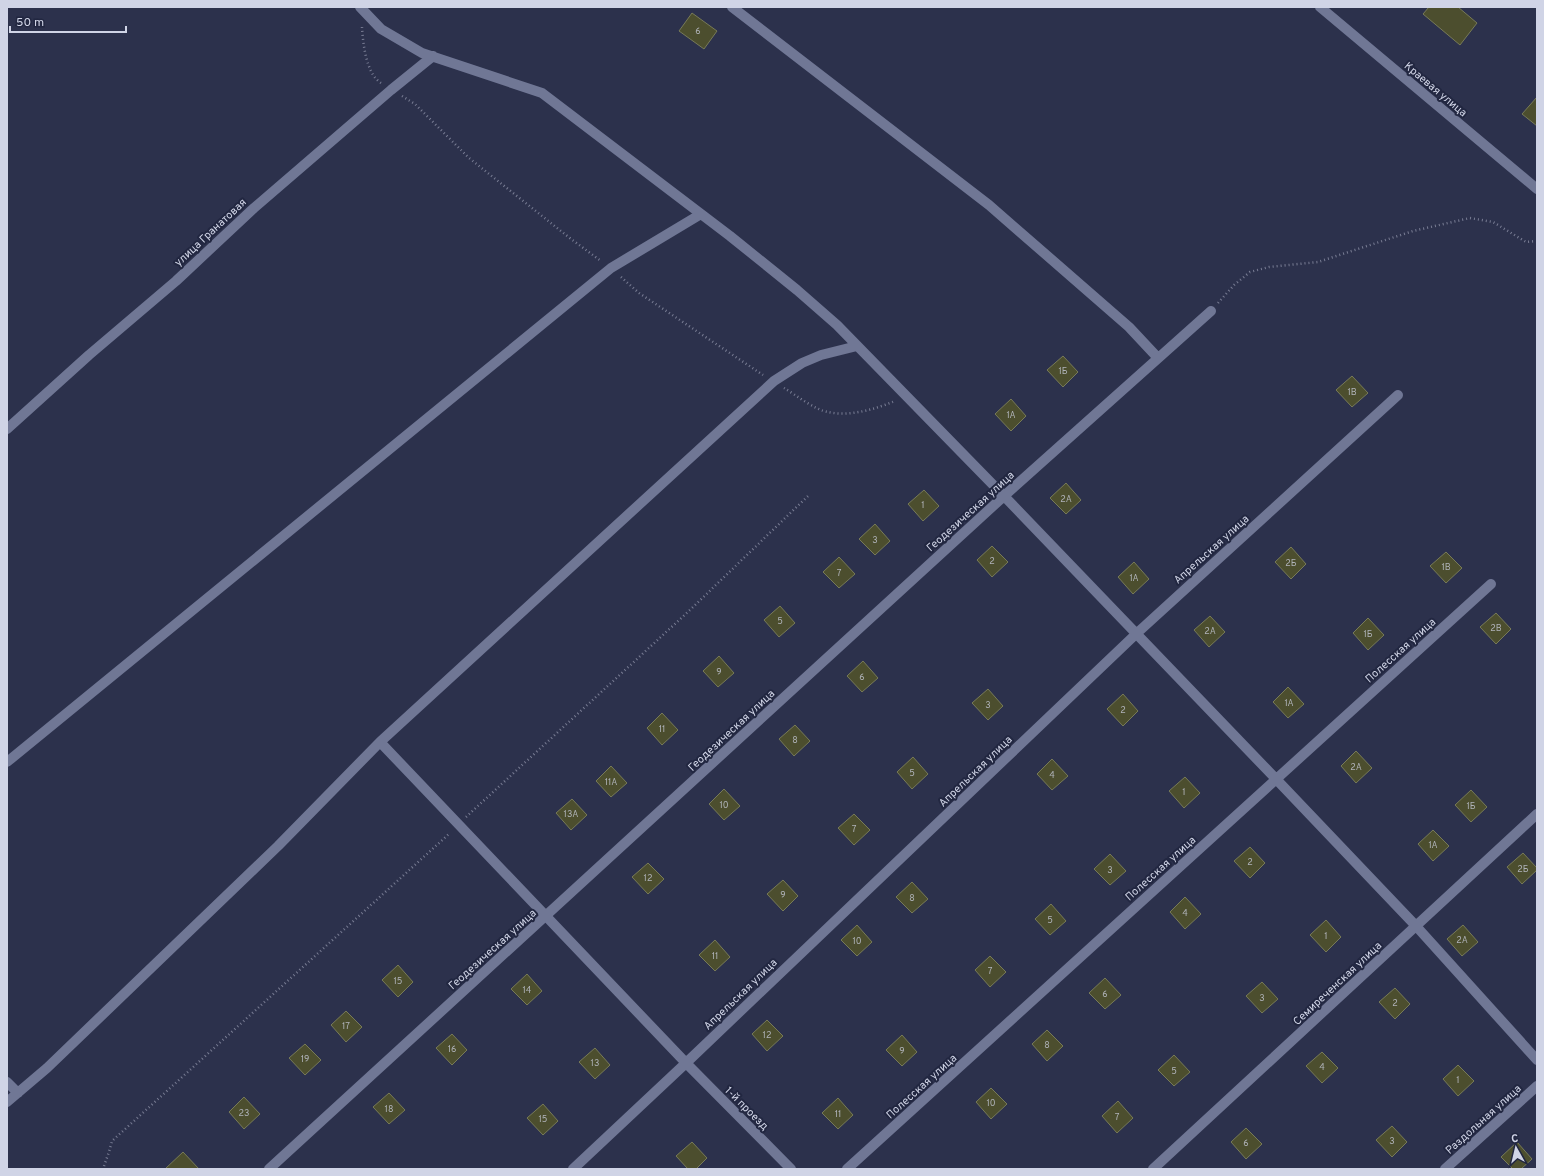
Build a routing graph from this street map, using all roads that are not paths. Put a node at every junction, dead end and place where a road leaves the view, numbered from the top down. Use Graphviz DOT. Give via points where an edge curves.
graph roads {
  1 [pos="360,7"];
  2 [pos="732,7"];
  3 [pos="1320,7"];
  4 [pos="433,56"];
  5 [pos="1537,189"];
  6 [pos="701,214"];
  7 [pos="1211,311"];
  8 [pos="857,346"];
  9 [pos="1158,358"];
  10 [pos="1398,395"];
  11 [pos="7,430"];
  12 [pos="1004,496"];
  13 [pos="1490,584"];
  14 [pos="1136,634"];
  15 [pos="380,742"];
  16 [pos="7,762"];
  17 [pos="1276,779"];
  18 [pos="1537,814"];
  19 [pos="546,917"];
  20 [pos="1416,926"];
  21 [pos="1537,1060"];
  22 [pos="686,1063"];
  23 [pos="7,1082"];
  24 [pos="1537,1086"];
  25 [pos="18,1093"];
  26 [pos="7,1102"];
  27 [pos="269,1169"];
  28 [pos="572,1169"];
  29 [pos="791,1169"];
  30 [pos="846,1169"];
  31 [pos="1153,1169"];
  32 [pos="1445,1169"];
  1 -- 4 [label="street" via="381,29 422,53"];
  2 -- 9 [label="street" via="989,205 1129,327"];
  3 -- 5 [label="street, Краевая улица"];
  4 -- 6 [label="street" via="542,93"];
  4 -- 11 [label="street, улица Гранатовая" via="254,208 176,281 89,355"];
  6 -- 8 [label="street" via="797,290"];
  6 -- 16 [label="street" via="611,268"];
  7 -- 9 [label="street, Геодезическая улица"];
  8 -- 12 [label="street"];
  8 -- 15 [label="street" via="821,355 802,363 774,381"];
  9 -- 12 [label="street, Геодезическая улица"];
  10 -- 14 [label="street, Апрельская улица"];
  12 -- 14 [label="street"];
  12 -- 19 [label="street, Геодезическая улица"];
  13 -- 17 [label="street, Полесская улица"];
  14 -- 17 [label="street"];
  14 -- 22 [label="street, Апрельская улица"];
  15 -- 19 [label="street, 1-й проезд"];
  15 -- 25 [label="street" via="278,846"];
  17 -- 20 [label="street"];
  17 -- 30 [label="street, Полесская улица"];
  18 -- 20 [label="street, Семиреченская улица"];
  19 -- 22 [label="street, 1-й проезд"];
  19 -- 27 [label="street, Геодезическая улица"];
  20 -- 21 [label="street"];
  20 -- 31 [label="street, Семиреченская улица"];
  22 -- 28 [label="street, Апрельская улица"];
  22 -- 29 [label="street, 1-й проезд"];
  23 -- 25 [label="street"];
  24 -- 32 [label="street, Раздольная улица"];
  25 -- 26 [label="street"];
}
